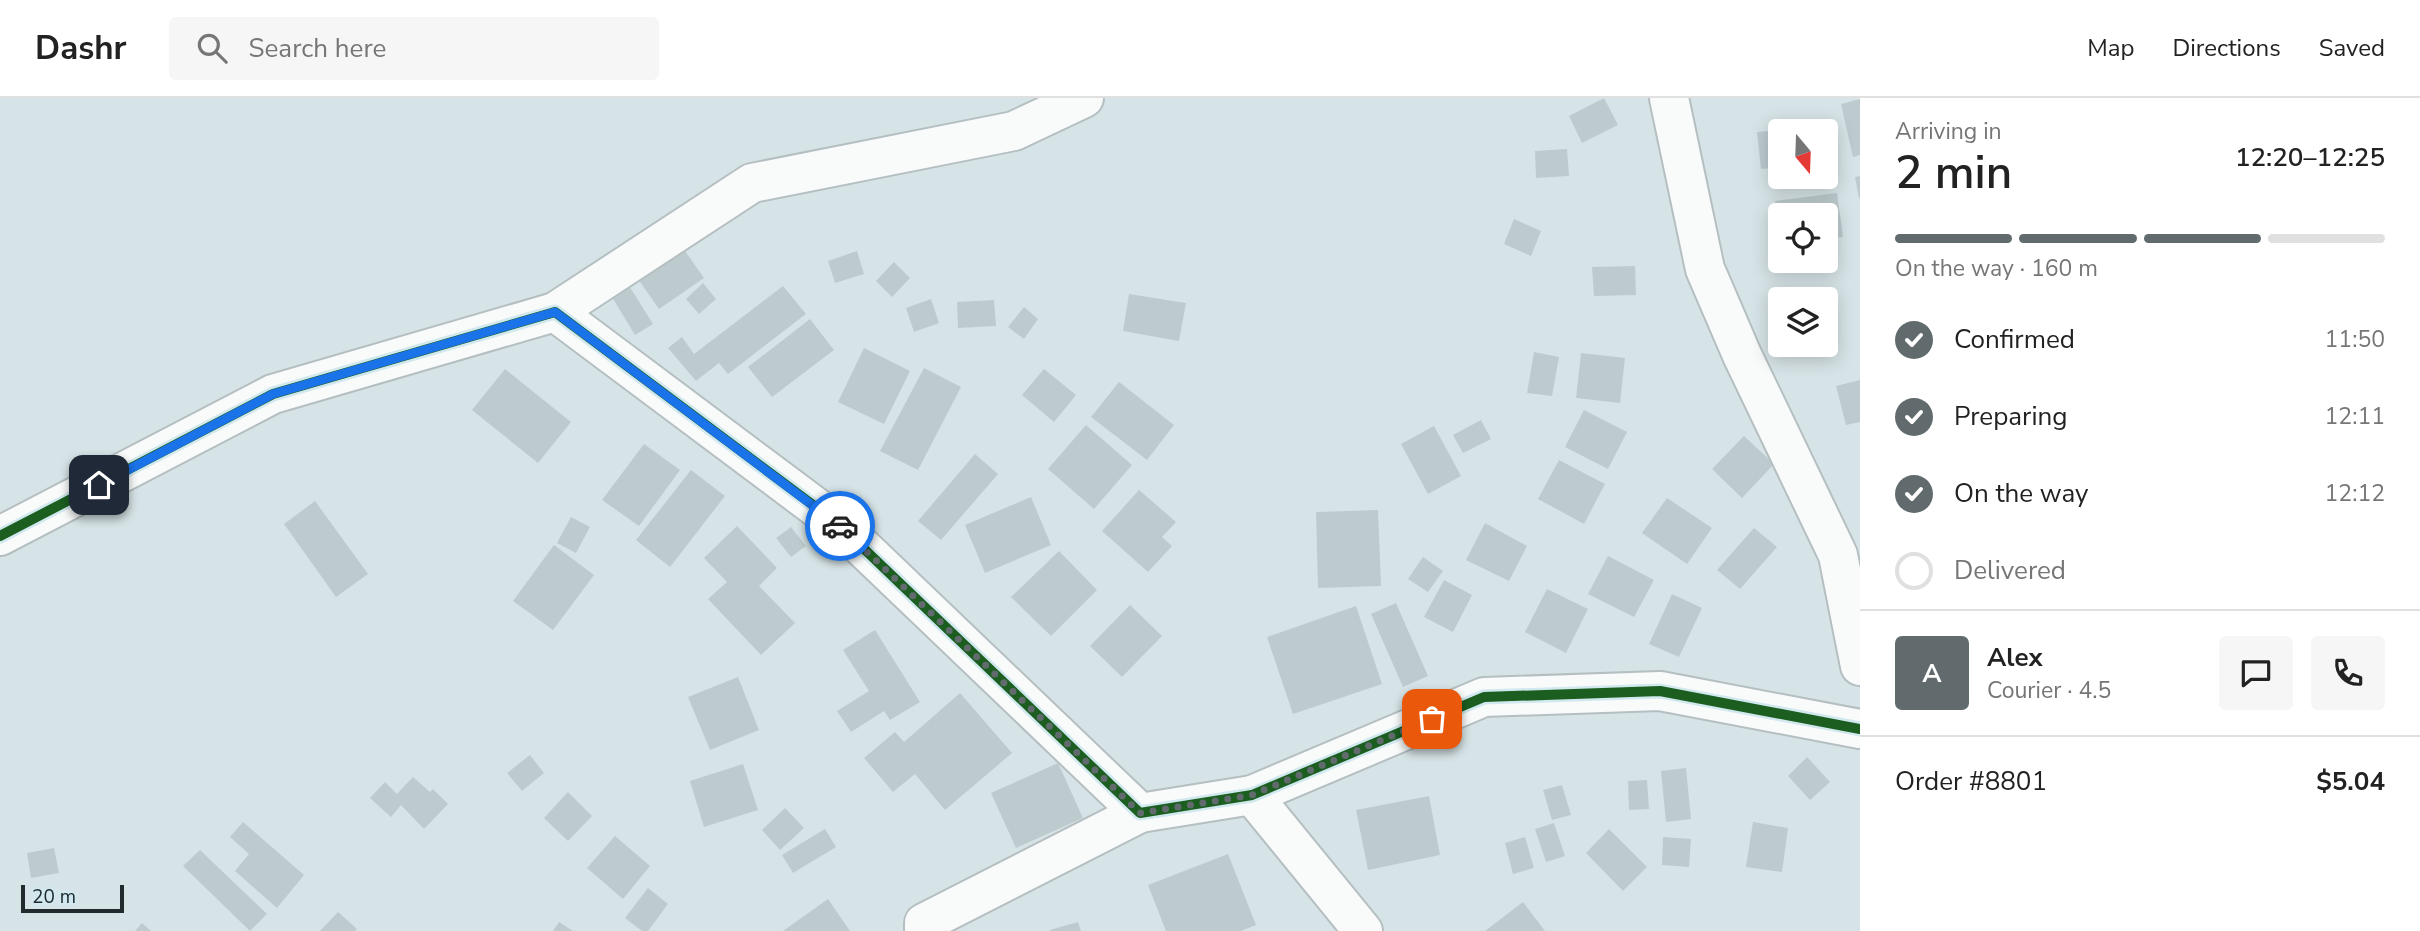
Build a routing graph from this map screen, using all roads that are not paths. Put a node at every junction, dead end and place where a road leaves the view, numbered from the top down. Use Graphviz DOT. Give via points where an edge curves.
graph roads {
  1 [pos="1084,98"];
  2 [pos="1669,98"];
  3 [pos="555,312"];
  4 [pos="0,536"];
  5 [pos="1860,666"];
  6 [pos="1860,729"];
  7 [pos="1252,795"];
  8 [pos="1140,813"];
  9 [pos="924,931"];
  10 [pos="1363,931"];
  1 -- 3 [label="street" via="1014,131 752,183"];
  2 -- 5 [label="street" via="1704,269 1838,555"];
  3 -- 4 [label="street" via="273,394"];
  3 -- 8 [label="street" via="837,523"];
  6 -- 7 [label="street" via="1660,691 1484,697"];
  7 -- 8 [label="street"];
  7 -- 10 [label="street"];
  8 -- 9 [label="street" via="924,923"];
}
